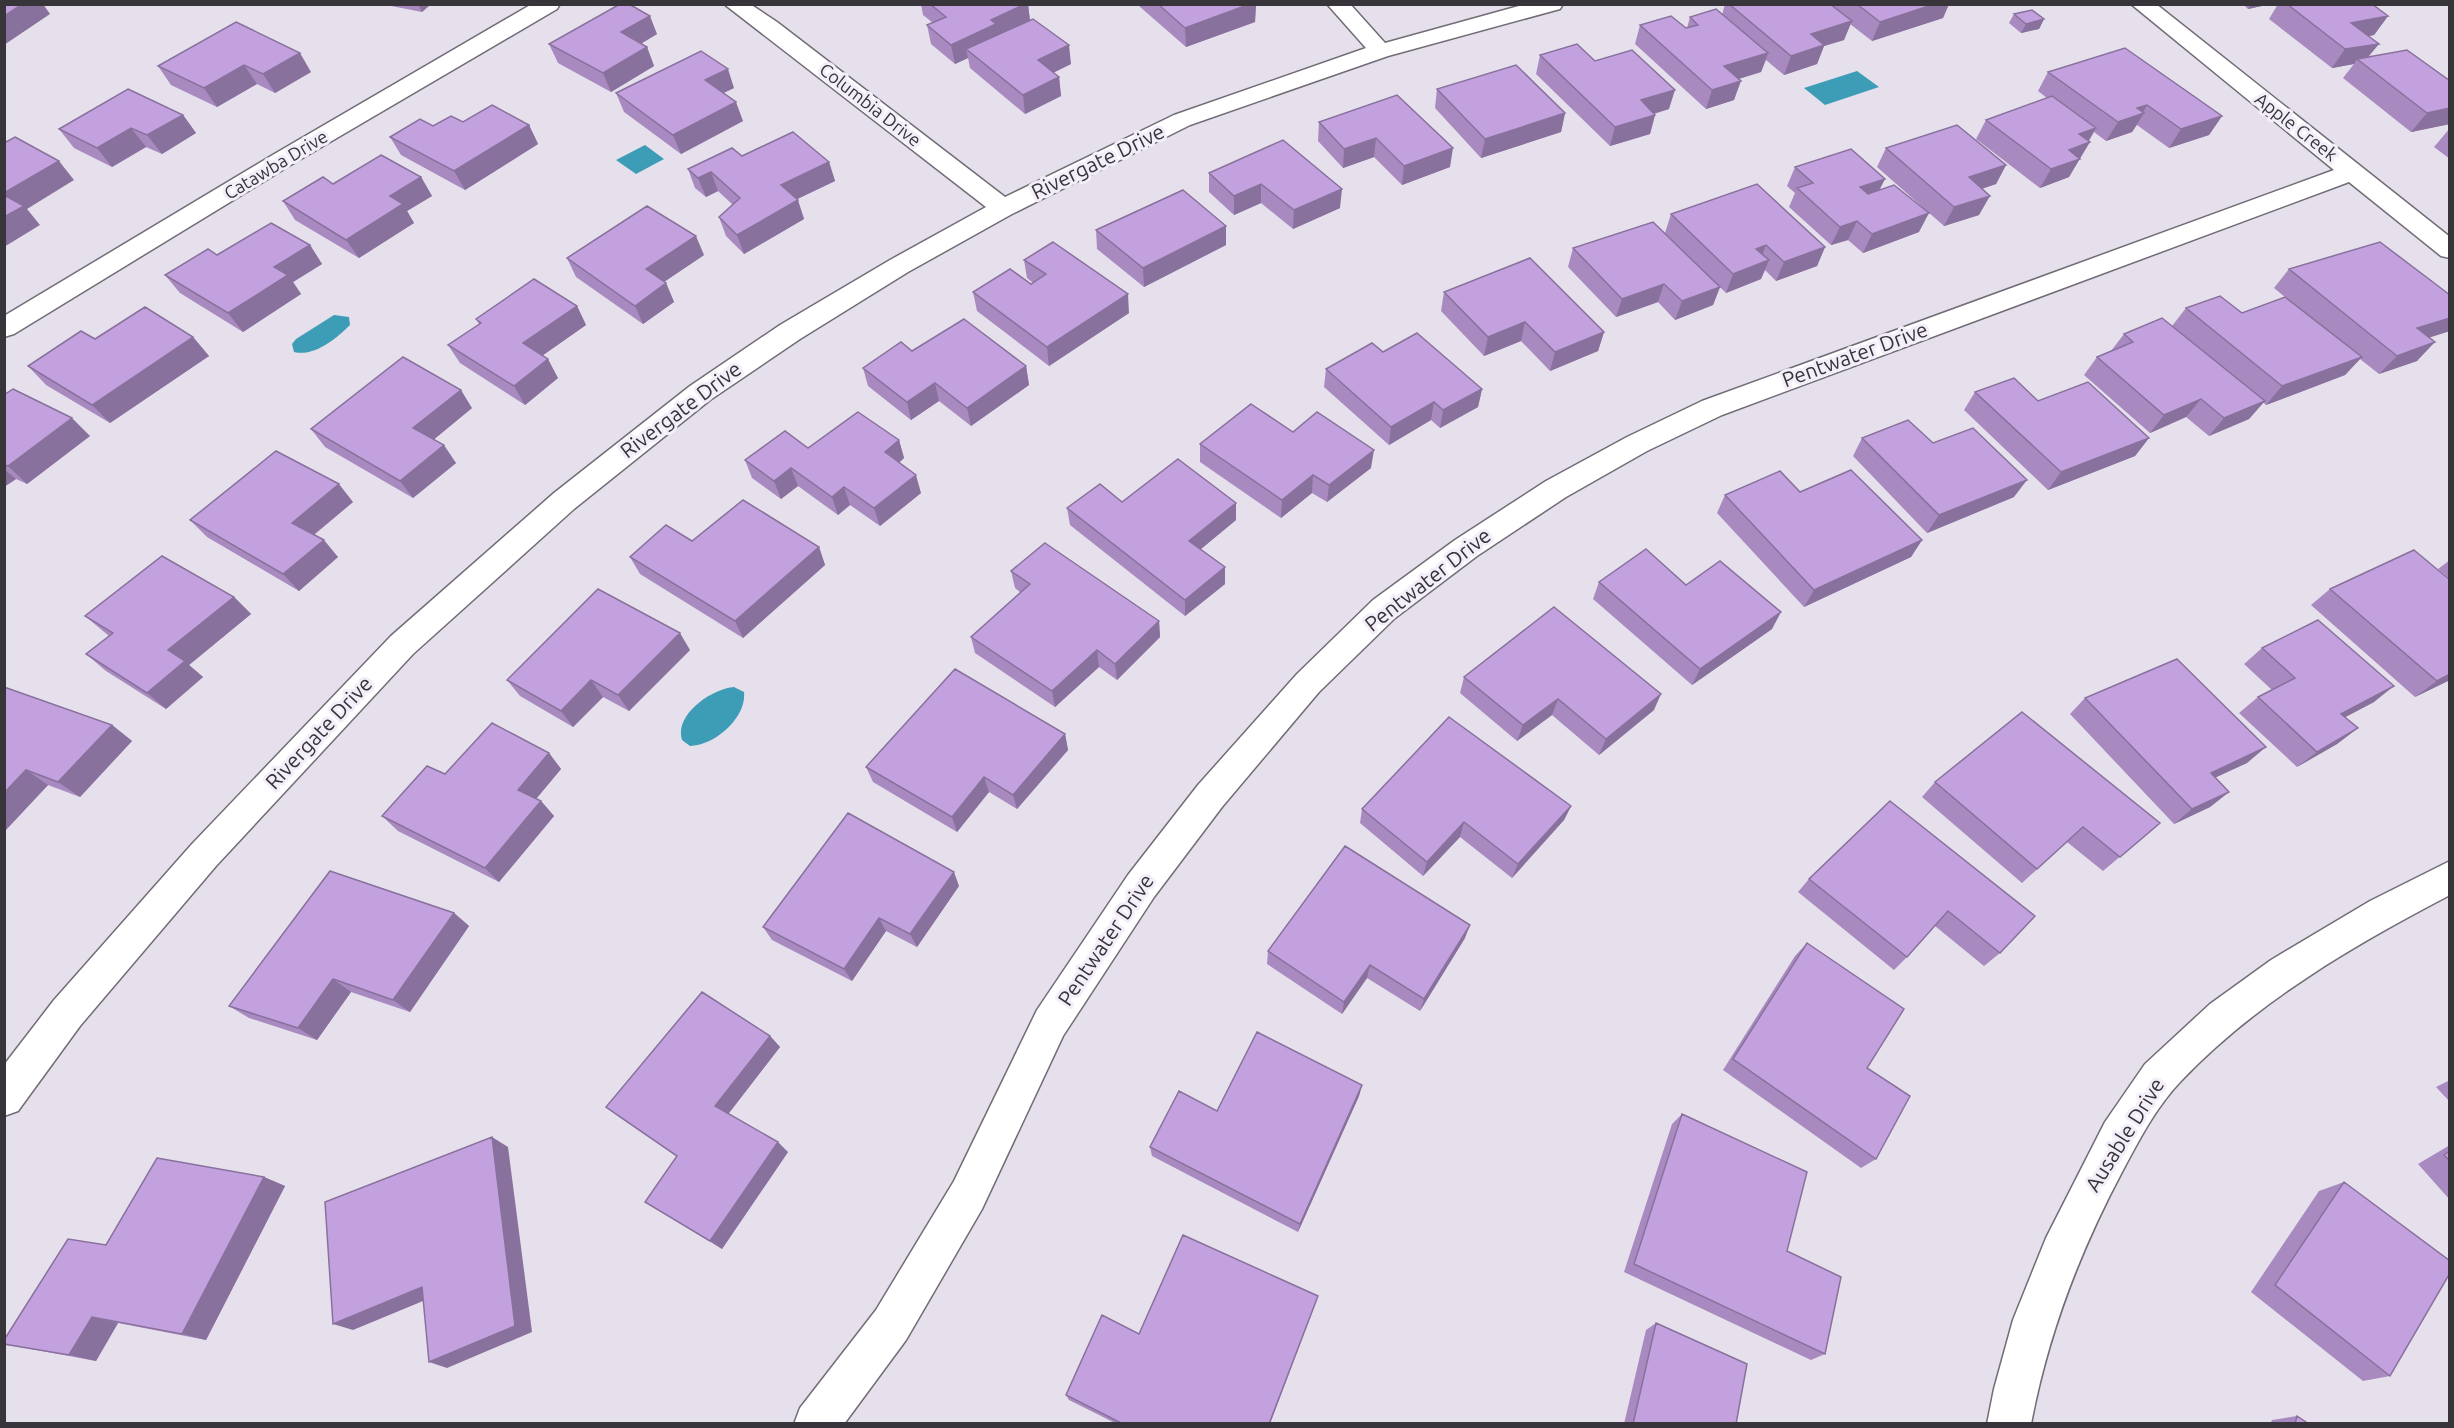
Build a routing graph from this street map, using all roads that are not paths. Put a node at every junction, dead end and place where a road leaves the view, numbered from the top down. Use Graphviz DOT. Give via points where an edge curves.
graph roads {
  1 [pos="549,4"];
  2 [pos="735,4"];
  3 [pos="1338,4"];
  4 [pos="1552,4"];
  5 [pos="2142,4"];
  6 [pos="1380,51"];
  7 [pos="2352,172"];
  8 [pos="1003,208"];
  9 [pos="2450,250"];
  10 [pos="4,328"];
  11 [pos="2450,877"];
  12 [pos="4,1096"];
  13 [pos="816,1424"];
  14 [pos="2009,1424"];
  1 -- 10 [label="street, Catawba Drive"];
  2 -- 8 [label="street, Columbia Drive"];
  3 -- 6 [label="street"];
  4 -- 6 [label="street, Rivergate Drive"];
  5 -- 7 [label="street, Apple Creek"];
  6 -- 8 [label="street, Rivergate Drive" via="1182,120"];
  7 -- 9 [label="street, Apple Creek"];
  7 -- 13 [label="street, Pentwater Drive" via="1712,408 1556,489 1466,548 1384,609 1308,683 1210,796 1141,886 1050,1023 968,1195 891,1326"];
  8 -- 12 [label="street, Rivergate Drive" via="790,332 700,393 564,501 472,581 402,645 204,855 67,1013"];
  11 -- 14 [label="street, Ausable Drive" via="2294,965 2216,1024 2160,1076 2126,1124 2079,1209 2016,1380"];
}
